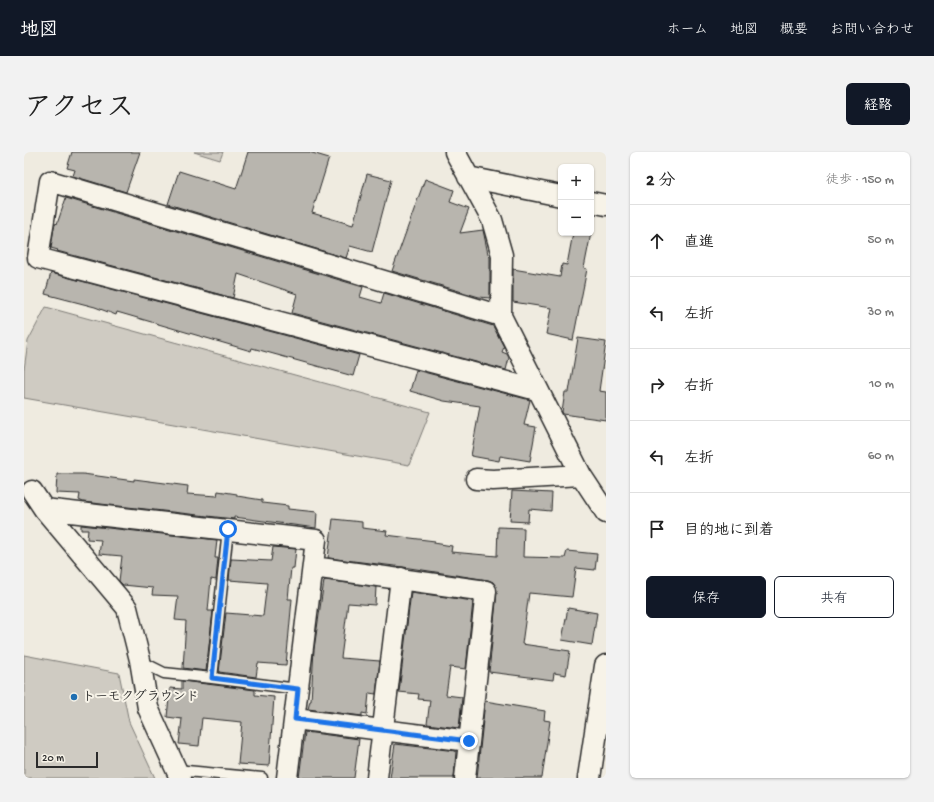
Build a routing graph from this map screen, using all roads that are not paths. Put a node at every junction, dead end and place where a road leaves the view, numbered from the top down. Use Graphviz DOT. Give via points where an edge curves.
graph roads {
  1 [pos="455,152"];
  2 [pos="468,177"];
  3 [pos="558,195"];
  4 [pos="594,203"];
  5 [pos="606,205"];
  6 [pos="501,316"];
  7 [pos="537,390"];
  8 [pos="581,475"];
  9 [pos="476,478"];
  10 [pos="32,491"];
  11 [pos="44,509"];
  12 [pos="606,513"];
  13 [pos="228,529"];
  14 [pos="313,567"];
  15 [pos="401,578"];
  16 [pos="140,660"];
  17 [pos="606,666"];
  18 [pos="212,678"];
  19 [pos="298,689"];
  20 [pos="295,719"];
  21 [pos="383,730"];
  22 [pos="469,741"];
  23 [pos="178,774"];
  24 [pos="262,778"];
  25 [pos="287,778"];
  26 [pos="377,778"];
  27 [pos="465,778"];
  28 [pos="590,778"];
  1 -- 2 [label="street"];
  2 -- 3 [label="street"];
  2 -- 6 [label="street" via="492,220 502,255"];
  4 -- 5 [label="street"];
  6 -- 7 [label="street"];
  6 -- 7 [label="street" via="50,181 38,258"];
  7 -- 8 [label="street"];
  8 -- 9 [label="street" via="493,480"];
  8 -- 12 [label="street"];
  10 -- 11 [label="street"];
  11 -- 13 [label="street"];
  11 -- 16 [label="street" via="127,608"];
  13 -- 14 [label="street" via="316,540"];
  13 -- 18 [label="lane"];
  14 -- 15 [label="street"];
  14 -- 19 [label="street"];
  15 -- 21 [label="street"];
  15 -- 22 [label="street" via="486,590"];
  16 -- 18 [label="lane" via="164,673"];
  16 -- 23 [label="street" via="148,708"];
  17 -- 28 [label="main road"];
  18 -- 19 [label="lane"];
  19 -- 20 [label="street"];
  20 -- 21 [label="street"];
  20 -- 25 [label="street"];
  21 -- 22 [label="street"];
  21 -- 26 [label="street"];
  22 -- 27 [label="street"];
  23 -- 24 [label="lane"];
}
